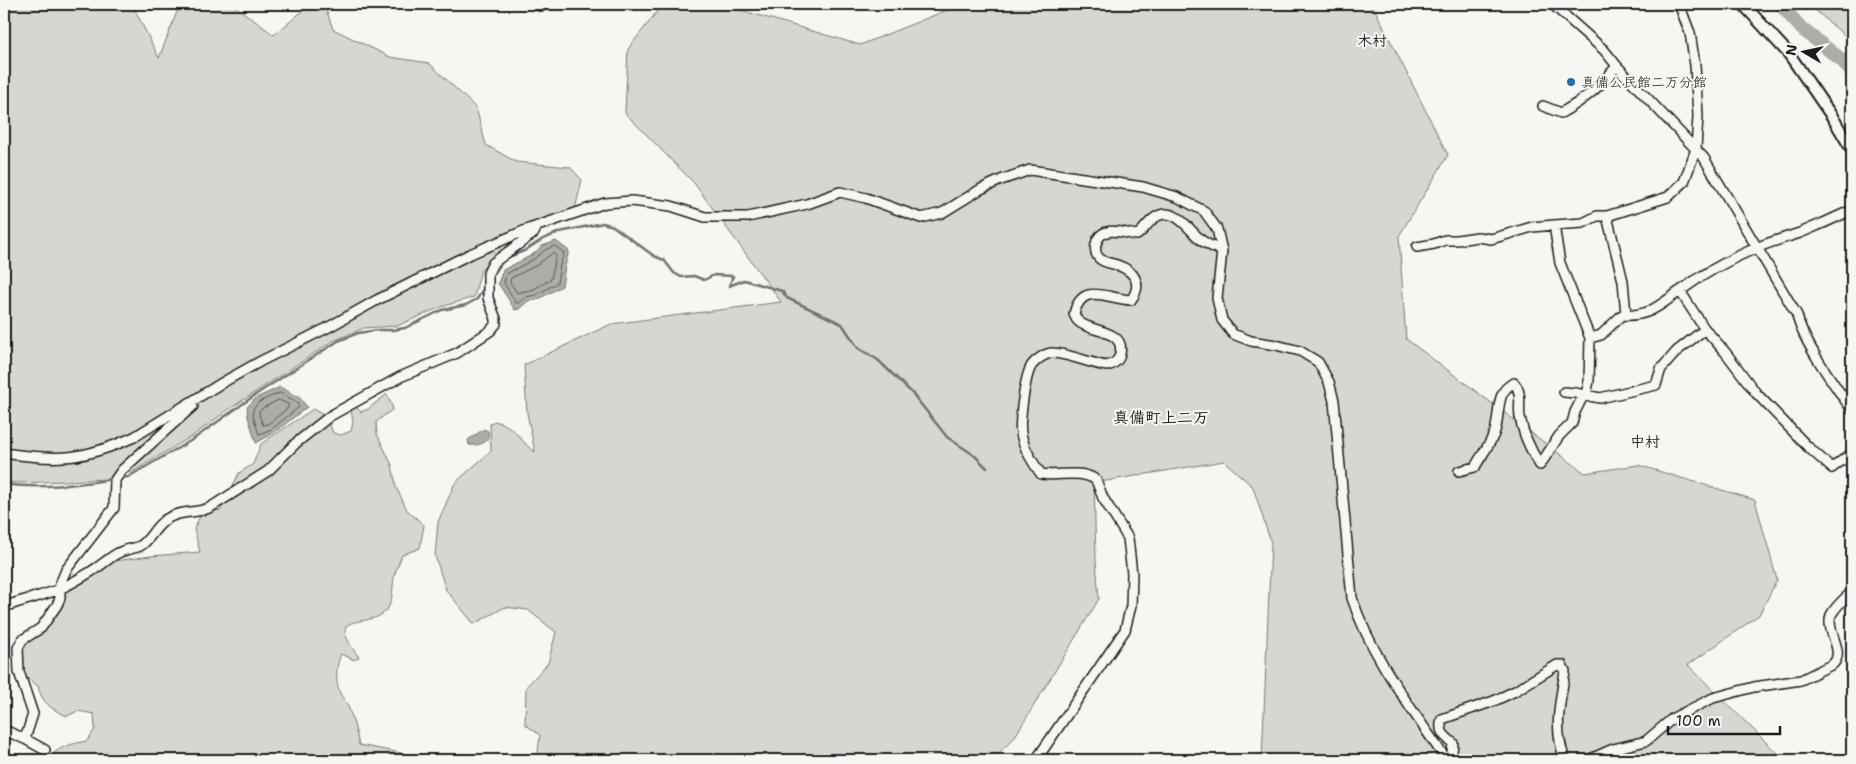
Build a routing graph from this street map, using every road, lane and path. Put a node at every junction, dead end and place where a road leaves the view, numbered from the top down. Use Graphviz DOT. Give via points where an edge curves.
graph roads {
  1 [pos="535,4"];
  2 [pos="550,4"];
  3 [pos="1552,4"];
  4 [pos="1679,4"];
  5 [pos="1743,4"];
  6 [pos="1617,66"];
  7 [pos="1543,106"];
  8 [pos="1696,149"];
  9 [pos="1852,150"];
  10 [pos="1852,210"];
  11 [pos="1607,216"];
  12 [pos="1554,225"];
  13 [pos="537,226"];
  14 [pos="1417,247"];
  15 [pos="1757,248"];
  16 [pos="1222,251"];
  17 [pos="1680,291"];
  18 [pos="1626,316"];
  19 [pos="1705,330"];
  20 [pos="1590,338"];
  21 [pos="1564,392"];
  22 [pos="206,394"];
  23 [pos="1585,396"];
  24 [pos="1852,410"];
  25 [pos="4,453"];
  26 [pos="1852,453"];
  27 [pos="1459,471"];
  28 [pos="60,588"];
  29 [pos="1852,592"];
  30 [pos="4,607"];
  31 [pos="4,730"];
  32 [pos="24,739"];
  33 [pos="45,750"];
  34 [pos="1036,760"];
  35 [pos="1448,760"];
  36 [pos="1565,760"];
  37 [pos="1588,760"];
  1 -- 2 [label="street"];
  3 -- 6 [label="street" via="1604,50"];
  4 -- 8 [label="street" via="1690,33 1695,65"];
  5 -- 9 [label="main road" via="1788,54"];
  6 -- 7 [label="street" via="1576,105 1561,113"];
  6 -- 8 [label="street"];
  8 -- 11 [label="street" via="1684,182 1668,196"];
  8 -- 15 [label="street"];
  10 -- 15 [label="street"];
  11 -- 12 [label="street" via="1596,216 1583,223"];
  11 -- 18 [label="street" via="1623,281"];
  12 -- 14 [label="street" via="1532,227 1491,239 1478,236"];
  12 -- 20 [label="street" via="1560,262"];
  13 -- 16 [label="street" via="605,204 632,201 671,206 705,217 748,217 807,204 840,192 921,218 942,213 981,189 1030,170 1143,187 1178,197 1204,211 1217,229"];
  13 -- 22 [label="street" via="468,255 377,300"];
  13 -- 28 [label="street" via="534,233 493,263 488,273 488,298 496,319 490,331 457,353 400,377 346,406 316,426 268,471 206,510 170,516 139,546 124,549"];
  15 -- 17 [label="street" via="1714,269"];
  15 -- 24 [label="street" via="1797,315 1799,326"];
  16 -- 34 [label="street" via="1201,240 1174,216 1166,214 1158,215 1137,235 1108,231 1102,234 1095,251 1098,258 1131,272 1138,285 1135,294 1131,300 1121,300 1086,294 1074,314 1078,321 1117,338 1122,347 1120,357 1107,366 1050,353 1031,365 1022,407 1021,433 1035,466 1041,474 1082,473 1096,480 1103,498 1128,538 1132,574 1131,606 1125,630"];
  16 -- 35 [label="street" via="1218,298 1222,320 1233,334 1300,351 1318,362 1329,382 1337,426 1352,598 1384,668"];
  17 -- 18 [label="street" via="1650,312"];
  17 -- 19 [label="street"];
  18 -- 20 [label="street" via="1622,315 1601,335"];
  19 -- 23 [label="street" via="1677,351 1661,369 1656,385 1600,398"];
  19 -- 26 [label="street" via="1756,393 1832,468"];
  20 -- 23 [label="street" via="1589,381"];
  21 -- 23 [label="street"];
  22 -- 25 [label="street" via="134,437 97,452 52,458"];
  22 -- 28 [label="street" via="122,470 115,480 114,508 66,570"];
  23 -- 27 [label="street" via="1572,423 1540,465 1532,453 1520,416 1519,388 1514,383 1507,385 1501,394 1495,431 1487,450 1475,468"];
  28 -- 30 [label="street"];
  28 -- 32 [label="street" via="57,605 41,628 22,640 18,648 19,672 33,714"];
  29 -- 37 [label="street" via="1831,615 1837,653 1833,664 1801,680 1754,687 1713,698 1673,718 1646,741"];
  31 -- 32 [label="street"];
  32 -- 33 [label="street"];
  35 -- 36 [label="street" via="1453,743 1442,733 1442,719 1494,701 1562,665 1557,724"];
}
